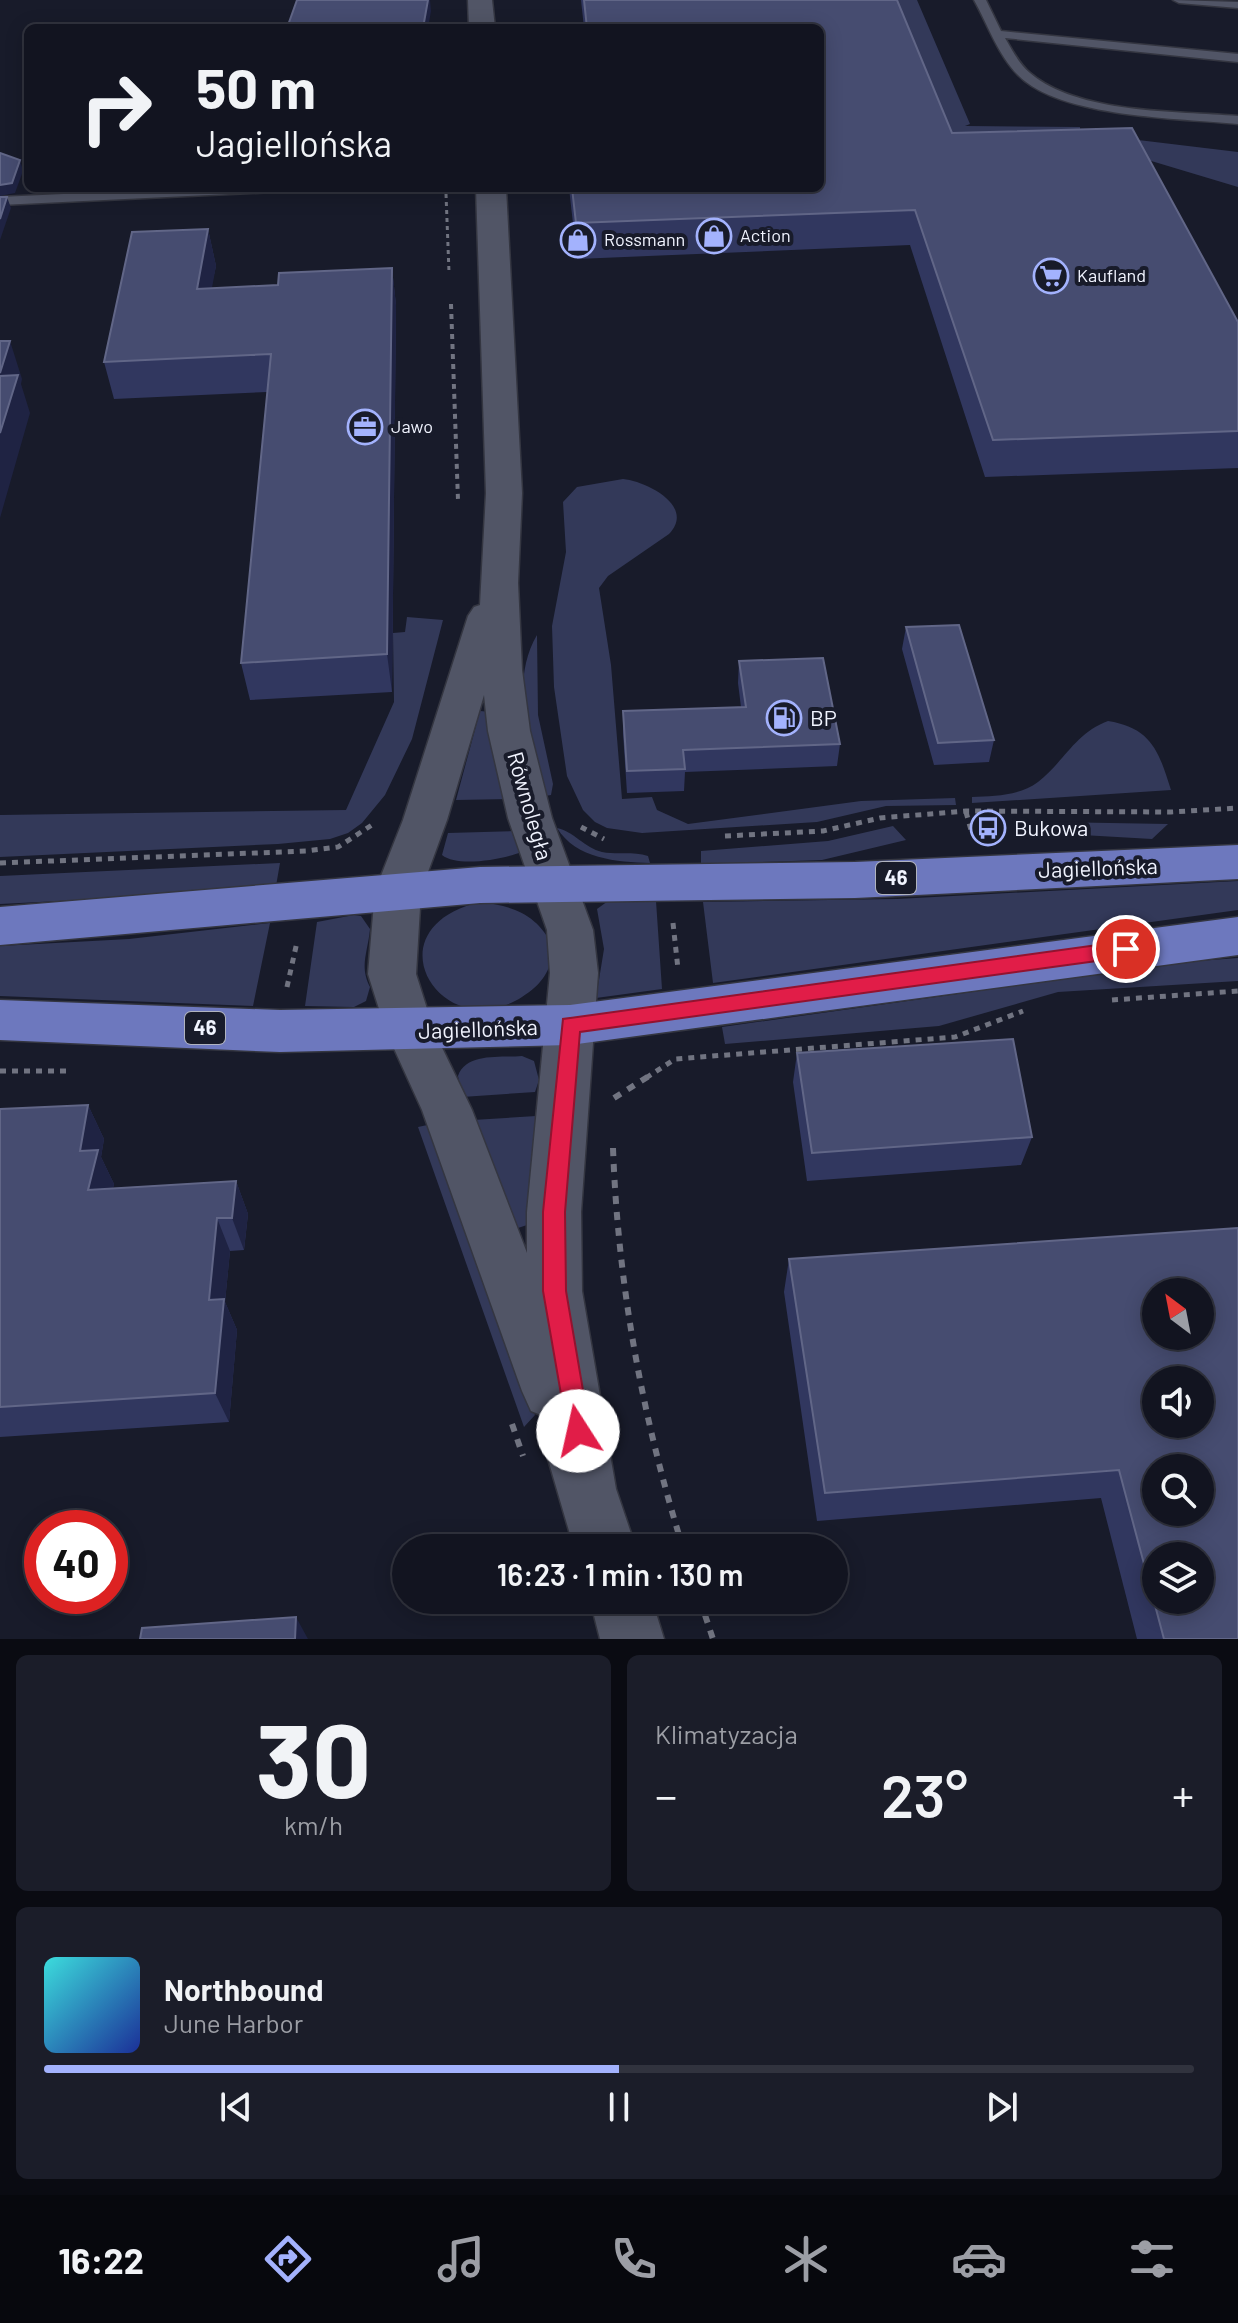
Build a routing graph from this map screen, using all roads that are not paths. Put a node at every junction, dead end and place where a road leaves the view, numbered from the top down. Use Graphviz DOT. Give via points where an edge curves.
graph roads {
  1 [pos="480,0"];
  2 [pos="1179,0"];
  3 [pos="977,1"];
  4 [pos="1238,5"];
  5 [pos="482,24"];
  6 [pos="999,34"];
  7 [pos="1238,58"];
  8 [pos="1238,120"];
  9 [pos="190,192"];
  10 [pos="491,192"];
  11 [pos="0,201"];
  12 [pos="499,583"];
  13 [pos="1238,862"];
  14 [pos="553,883"];
  15 [pos="398,891"];
  16 [pos="0,926"];
  17 [pos="1238,936"];
  18 [pos="0,1020"];
  19 [pos="570,1025"];
  20 [pos="410,1031"];
  21 [pos="587,1487"];
  22 [pos="601,1534"];
  23 [pos="625,1614"];
  24 [pos="632,1639"];
  1 -- 5 [label="street"];
  2 -- 4 [label="lane"];
  3 -- 6 [label="lane"];
  6 -- 7 [label="lane"];
  6 -- 8 [label="lane" via="1021,72 1057,94 1090,103"];
  9 -- 11 [label="lane"];
  10 -- 12 [label="street, Równoległa" via="504,493"];
  12 -- 14 [label="street, Równoległa" via="509,731 530,818"];
  12 -- 15 [label="street, Równoległa"];
  13 -- 14 [label="main road, Jagiellońska / 46" via="855,880"];
  14 -- 15 [label="main road, Jagiellońska / 46"];
  14 -- 19 [label="street, Równoległa" via="570,930"];
  15 -- 16 [label="main road, Jagiellońska / 46"];
  15 -- 20 [label="street, Równoległa" via="392,974"];
  17 -- 19 [label="main road, Jagiellońska / 46"];
  18 -- 20 [label="main road, Jagiellońska / 46"];
  19 -- 20 [label="main road, Jagiellońska / 46"];
  19 -- 21 [label="street, Równoległa" via="554,1212 554,1291"];
  20 -- 21 [label="street, Równoległa" via="447,1110"];
  21 -- 22 [label="street"];
  23 -- 24 [label="street"];
}
